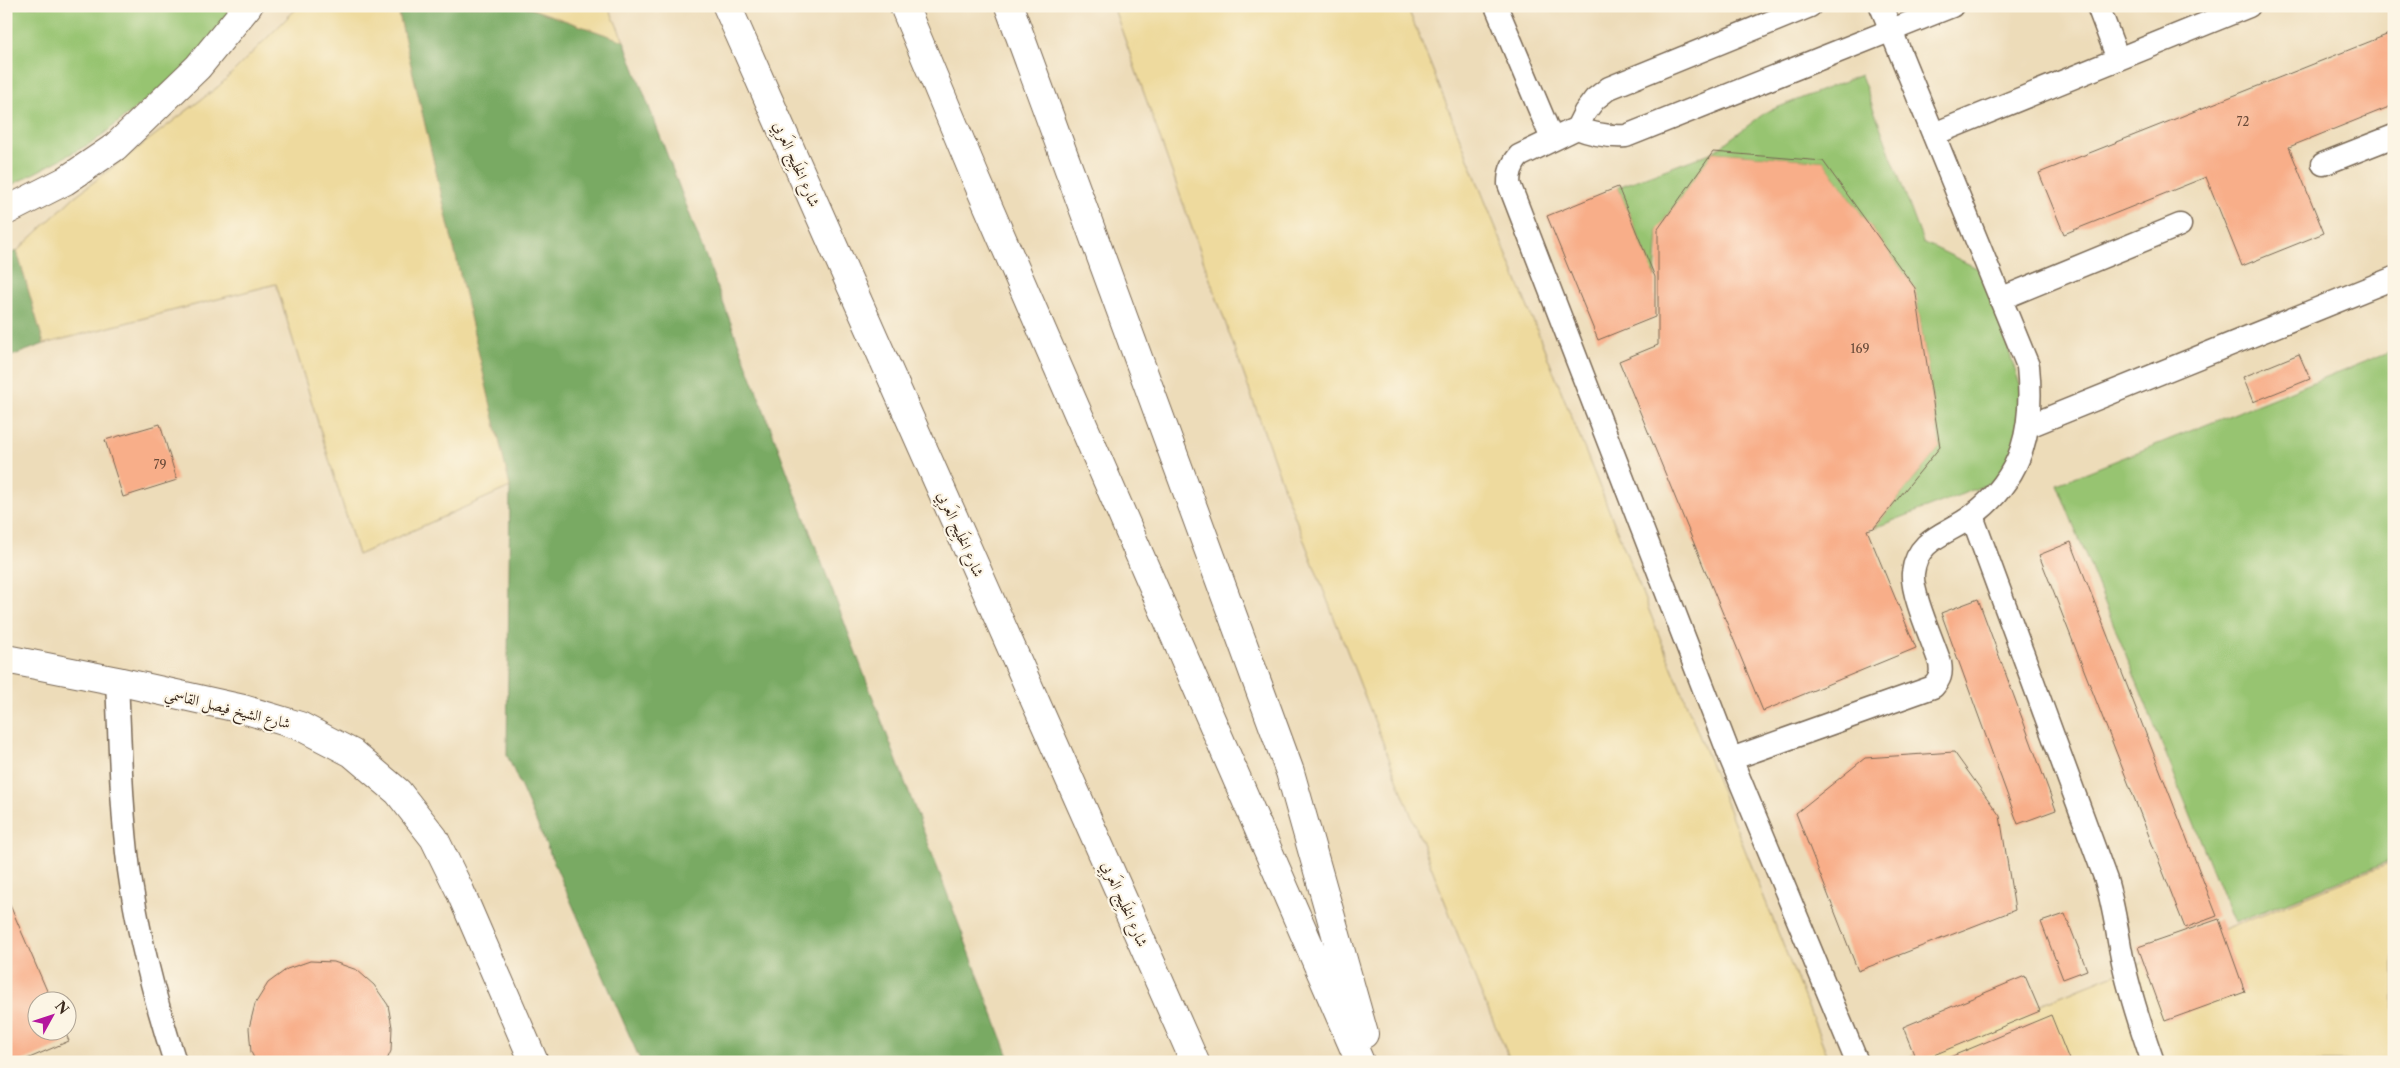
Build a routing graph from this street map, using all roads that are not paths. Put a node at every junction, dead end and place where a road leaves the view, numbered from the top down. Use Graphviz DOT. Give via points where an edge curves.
graph roads {
  1 [pos="248,6"];
  2 [pos="727,6"];
  3 [pos="904,6"];
  4 [pos="1009,6"];
  5 [pos="1496,6"];
  6 [pos="1810,6"];
  7 [pos="1880,6"];
  8 [pos="1952,6"];
  9 [pos="2098,6"];
  10 [pos="2247,7"];
  11 [pos="1891,32"];
  12 [pos="2118,59"];
  13 [pos="1577,128"];
  14 [pos="1934,134"];
  15 [pos="2394,136"];
  16 [pos="1552,139"];
  17 [pos="2323,164"];
  18 [pos="6,211"];
  19 [pos="2180,224"];
  20 [pos="2394,278"];
  21 [pos="2000,299"];
  22 [pos="2029,426"];
  23 [pos="1972,516"];
  24 [pos="6,659"];
  25 [pos="118,681"];
  26 [pos="1732,759"];
  27 [pos="175,1062"];
  28 [pos="534,1062"];
  29 [pos="1194,1062"];
  30 [pos="1360,1062"];
  31 [pos="1372,1062"];
  32 [pos="1857,1062"];
  33 [pos="2153,1062"];
  1 -- 18 [label="main road" via="198,68 115,146 65,181"];
  2 -- 29 [label="main road, شارع الخَلِيج العَربِي"];
  3 -- 30 [label="main road"];
  4 -- 31 [label="main road" via="1290,772"];
  5 -- 16 [label="lane"];
  6 -- 13 [label="lane" via="1609,88 1584,112"];
  7 -- 11 [label="lane"];
  8 -- 11 [label="lane"];
  9 -- 12 [label="lane"];
  10 -- 12 [label="lane"];
  11 -- 13 [label="lane" via="1626,136 1609,137"];
  11 -- 14 [label="lane"];
  12 -- 14 [label="lane"];
  13 -- 16 [label="lane"];
  14 -- 21 [label="lane"];
  15 -- 17 [label="lane"];
  16 -- 26 [label="lane" via="1518,156 1512,164 1509,184"];
  19 -- 21 [label="lane"];
  20 -- 22 [label="lane"];
  21 -- 22 [label="lane" via="2028,366"];
  22 -- 23 [label="lane" via="2009,477"];
  23 -- 26 [label="lane" via="1935,536 1916,559 1914,589 1942,672 1933,687"];
  23 -- 33 [label="lane" via="2106,880 2132,995"];
  24 -- 25 [label="main road, شارع الشيخ فيصل القاسمي"];
  25 -- 27 [label="lane" via="123,805 130,870 156,999"];
  25 -- 28 [label="main road, شارع الشيخ فيصل القاسمي" via="243,709 300,726 352,753 398,792 434,838"];
  26 -- 32 [label="lane"];
}
